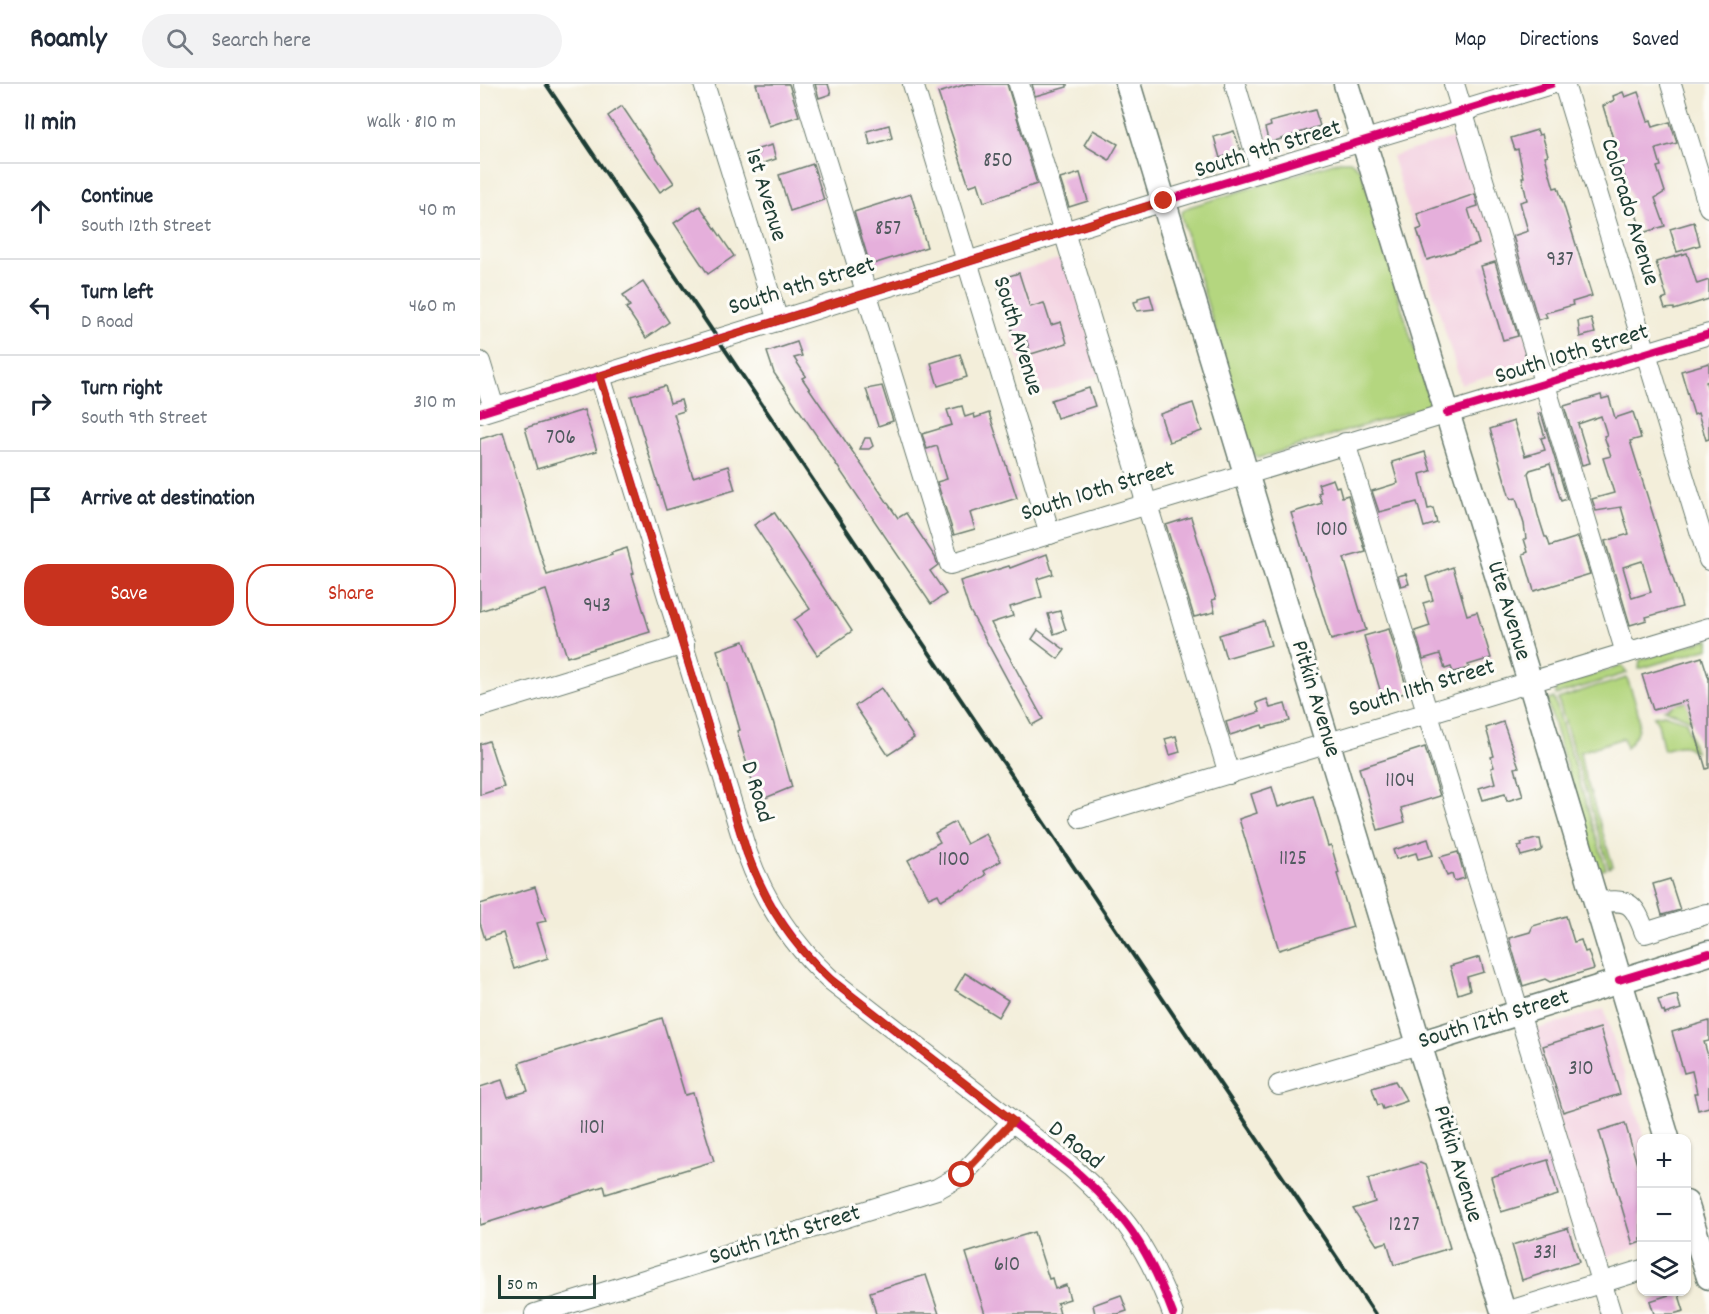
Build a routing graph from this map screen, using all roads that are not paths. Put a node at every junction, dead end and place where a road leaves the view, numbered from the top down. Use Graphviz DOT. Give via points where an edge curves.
graph roads {
  1 [pos="704,84"];
  2 [pos="802,84"];
  3 [pos="913,84"];
  4 [pos="1019,84"];
  5 [pos="1128,84"];
  6 [pos="1235,84"];
  7 [pos="1346,84"];
  8 [pos="1454,84"];
  9 [pos="1551,84"];
  10 [pos="1564,84"];
  11 [pos="1671,84"];
  12 [pos="1463,111"];
  13 [pos="1363,141"];
  14 [pos="1261,172"];
  15 [pos="1164,201"];
  16 [pos="1709,207"];
  17 [pos="1065,232"];
  18 [pos="968,262"];
  19 [pos="867,294"];
  20 [pos="778,321"];
  21 [pos="1709,334"];
  22 [pos="1645,353"];
  23 [pos="480,362"];
  24 [pos="600,376"];
  25 [pos="1546,383"];
  26 [pos="487,410"];
  27 [pos="1447,413"];
  28 [pos="1345,443"];
  29 [pos="1246,474"];
  30 [pos="1147,504"];
  31 [pos="1050,534"];
  32 [pos="1709,561"];
  33 [pos="1709,628"];
  34 [pos="684,644"];
  35 [pos="1626,653"];
  36 [pos="1530,682"];
  37 [pos="480,707"];
  38 [pos="1428,713"];
  39 [pos="1329,744"];
  40 [pos="1229,774"];
  41 [pos="1081,818"];
  42 [pos="1595,902"];
  43 [pos="1706,914"];
  44 [pos="1709,953"];
  45 [pos="1619,980"];
  46 [pos="1519,1012"];
  47 [pos="1419,1044"];
  48 [pos="1279,1085"];
  49 [pos="1013,1121"];
  50 [pos="1666,1134"];
  51 [pos="1691,1222"];
  52 [pos="1699,1252"];
  53 [pos="1637,1271"];
  54 [pos="1709,1277"];
  55 [pos="1601,1282"];
  56 [pos="1504,1313"];
  57 [pos="535,1314"];
  58 [pos="1173,1314"];
  59 [pos="1611,1314"];
  1 -- 20 [label="street, 1st Avenue"];
  2 -- 19 [label="street"];
  3 -- 18 [label="street, South Avenue"];
  4 -- 17 [label="street"];
  5 -- 15 [label="main road, Pitkin Avenue"];
  6 -- 14 [label="street"];
  7 -- 13 [label="main road, Ute Avenue"];
  8 -- 12 [label="street"];
  9 -- 12 [label="street, South 9th Street"];
  10 -- 22 [label="street, Colorado Avenue"];
  11 -- 16 [label="street"];
  12 -- 13 [label="street, South 9th Street"];
  12 -- 25 [label="street"];
  13 -- 14 [label="street, South 9th Street"];
  13 -- 27 [label="main road, Ute Avenue"];
  14 -- 15 [label="street, South 9th Street"];
  15 -- 17 [label="street, South 9th Street"];
  15 -- 29 [label="main road, Pitkin Avenue"];
  17 -- 18 [label="street, South 9th Street"];
  17 -- 30 [label="street"];
  18 -- 19 [label="street, South 9th Street"];
  18 -- 31 [label="street, South Avenue"];
  19 -- 20 [label="street, South 9th Street"];
  19 -- 31 [label="street, South 10th Street" via="950,564"];
  20 -- 24 [label="street, South 9th Street"];
  21 -- 22 [label="street, South 10th Street"];
  22 -- 25 [label="street, South 10th Street"];
  22 -- 32 [label="street, Colorado Avenue"];
  23 -- 26 [label="street"];
  24 -- 26 [label="street, South 9th Street"];
  24 -- 34 [label="street, D Road"];
  25 -- 27 [label="street, South 10th Street"];
  25 -- 35 [label="street"];
  27 -- 28 [label="street, South 10th Street"];
  27 -- 36 [label="main road, Ute Avenue"];
  28 -- 29 [label="street, South 10th Street"];
  28 -- 38 [label="street"];
  29 -- 30 [label="street, South 10th Street"];
  29 -- 39 [label="main road, Pitkin Avenue"];
  30 -- 31 [label="street, South 10th Street"];
  30 -- 40 [label="street"];
  33 -- 35 [label="street, South 11th Street"];
  34 -- 37 [label="street"];
  34 -- 49 [label="street, D Road" via="747,853 778,919 807,957 831,980"];
  35 -- 36 [label="street, South 11th Street"];
  36 -- 38 [label="street, South 11th Street"];
  36 -- 42 [label="main road, Ute Avenue"];
  38 -- 39 [label="street, South 11th Street"];
  38 -- 46 [label="street"];
  39 -- 40 [label="street, South 11th Street"];
  39 -- 47 [label="main road, Pitkin Avenue"];
  40 -- 41 [label="street, South 11th Street"];
  42 -- 43 [label="street" via="1624,901 1637,911 1645,933"];
  42 -- 45 [label="main road, Ute Avenue"];
  44 -- 45 [label="main road, South 12th Street"];
  45 -- 46 [label="main road, South 12th Street"];
  45 -- 50 [label="main road, Ute Avenue"];
  46 -- 47 [label="main road, South 12th Street"];
  46 -- 55 [label="street"];
  47 -- 48 [label="street, South 12th Street"];
  47 -- 56 [label="main road, Pitkin Avenue"];
  49 -- 57 [label="street, South 12th Street" via="962,1175 937,1189"];
  49 -- 58 [label="street, D Road" via="1070,1166 1132,1229"];
  51 -- 52 [label="main road"];
  52 -- 54 [label="main road"];
  53 -- 55 [label="street"];
  55 -- 56 [label="street"];
  55 -- 59 [label="street"];
}
